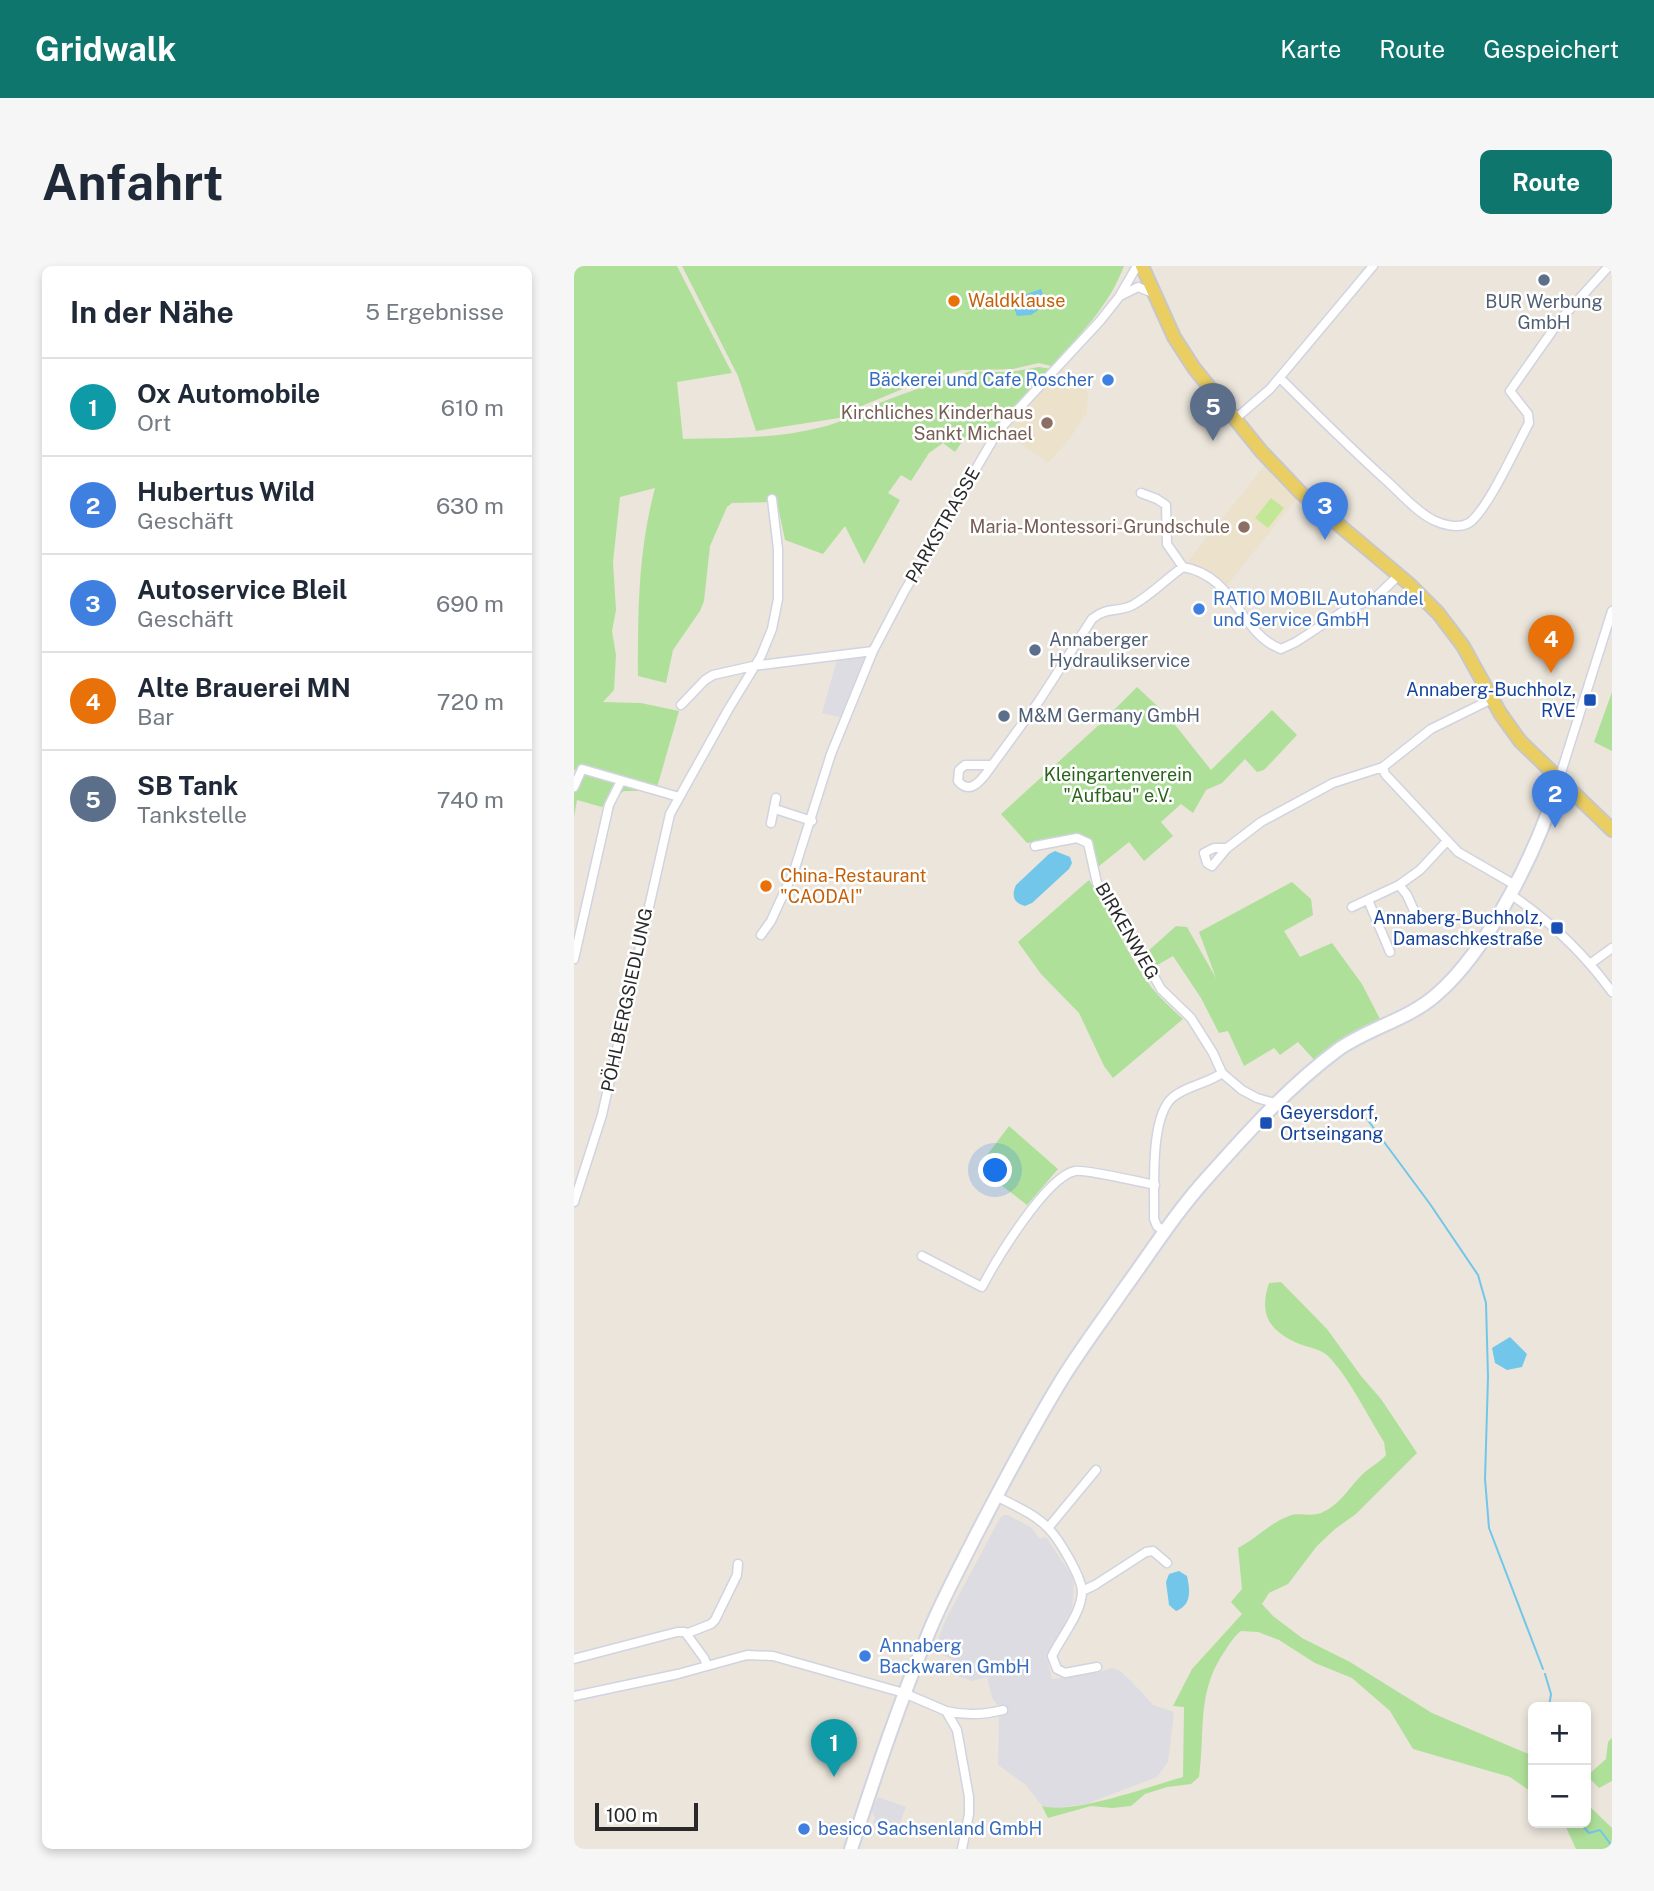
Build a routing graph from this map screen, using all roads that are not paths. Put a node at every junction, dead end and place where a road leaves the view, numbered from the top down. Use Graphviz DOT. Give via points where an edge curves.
graph roads {
  1 [pos="1140,266"];
  2 [pos="1373,266"];
  3 [pos="1609,266"];
  4 [pos="1153,293"];
  5 [pos="1119,296"];
  6 [pos="1280,378"];
  7 [pos="1235,419"];
  8 [pos="1141,493"];
  9 [pos="772,499"];
  10 [pos="1183,568"];
  11 [pos="1399,575"];
  12 [pos="1612,611"];
  13 [pos="873,651"];
  14 [pos="753,666"];
  15 [pos="1492,699"];
  16 [pos="681,705"];
  17 [pos="992,765"];
  18 [pos="1383,767"];
  19 [pos="1559,779"];
  20 [pos="621,781"];
  21 [pos="574,786"];
  22 [pos="679,797"];
  23 [pos="776,798"];
  24 [pos="775,808"];
  25 [pos="812,821"];
  26 [pos="771,822"];
  27 [pos="1612,830"];
  28 [pos="1447,841"];
  29 [pos="1035,846"];
  30 [pos="1227,848"];
  31 [pos="1399,885"];
  32 [pos="1512,890"];
  33 [pos="1368,900"];
  34 [pos="1352,907"];
  35 [pos="1416,915"];
  36 [pos="761,935"];
  37 [pos="1612,948"];
  38 [pos="1390,952"];
  39 [pos="574,959"];
  40 [pos="1590,964"];
  41 [pos="1612,992"];
  42 [pos="1222,1073"];
  43 [pos="1278,1104"];
  44 [pos="1155,1185"];
  45 [pos="574,1202"];
  46 [pos="1165,1231"];
  47 [pos="922,1256"];
  48 [pos="1096,1470"];
  49 [pos="996,1496"];
  50 [pos="1048,1528"];
  51 [pos="1167,1563"];
  52 [pos="738,1564"];
  53 [pos="1082,1591"];
  54 [pos="688,1633"];
  55 [pos="574,1659"];
  56 [pos="707,1665"];
  57 [pos="1097,1667"];
  58 [pos="904,1693"];
  59 [pos="574,1696"];
  60 [pos="1003,1710"];
  61 [pos="946,1711"];
  62 [pos="851,1849"];
  63 [pos="962,1849"];
  1 -- 4 [label="main road"];
  1 -- 5 [label="street, PARKSTRASSE"];
  2 -- 6 [label="street"];
  3 -- 6 [label="street" via="1560,320 1510,391 1528,414 1529,423 1481,510 1463,526 1441,523 1418,509"];
  4 -- 5 [label="street" via="1138,288"];
  4 -- 7 [label="main road" via="1180,347"];
  5 -- 13 [label="street, PARKSTRASSE" via="998,431"];
  6 -- 7 [label="street"];
  7 -- 11 [label="main road" via="1301,494"];
  8 -- 10 [label="street" via="1166,505 1167,544"];
  9 -- 14 [label="street, PÖHLBERGSIEDLUNG" via="778,599 772,629"];
  10 -- 11 [label="street" via="1215,580 1263,639 1281,649 1376,597"];
  10 -- 17 [label="street" via="1129,607 1101,611 1092,619"];
  11 -- 15 [label="main road" via="1454,632"];
  12 -- 19 [label="street"];
  13 -- 14 [label="street"];
  13 -- 25 [label="street, PARKSTRASSE" via="831,754"];
  14 -- 16 [label="street" via="713,675"];
  14 -- 22 [label="street, PÖHLBERGSIEDLUNG"];
  15 -- 18 [label="street" via="1431,729"];
  15 -- 19 [label="main road" via="1520,741"];
  18 -- 28 [label="street"];
  18 -- 30 [label="street" via="1306,796"];
  19 -- 27 [label="main road"];
  19 -- 32 [label="main road"];
  20 -- 21 [label="street" via="582,769"];
  20 -- 22 [label="street"];
  20 -- 39 [label="street" via="609,805"];
  22 -- 45 [label="street, PÖHLBERGSIEDLUNG" via="665,832 602,1115"];
  23 -- 24 [label="street"];
  24 -- 25 [label="street"];
  24 -- 26 [label="street"];
  25 -- 36 [label="street, PARKSTRASSE" via="794,871"];
  28 -- 31 [label="street"];
  28 -- 32 [label="street"];
  29 -- 42 [label="street, BIRKENWEG" via="1077,838 1088,843 1097,883 1161,989 1191,1018"];
  31 -- 33 [label="street"];
  31 -- 35 [label="street"];
  32 -- 40 [label="street"];
  32 -- 43 [label="main road" via="1471,957 1436,995 1339,1049"];
  33 -- 34 [label="street"];
  33 -- 38 [label="street"];
  37 -- 40 [label="street"];
  40 -- 41 [label="street"];
  42 -- 43 [label="street, BIRKENWEG" via="1242,1090"];
  42 -- 44 [label="street" via="1174,1096 1163,1108"];
  43 -- 46 [label="main road" via="1205,1180"];
  44 -- 46 [label="street" via="1154,1219"];
  44 -- 47 [label="street" via="1078,1170 1064,1175 1033,1208 982,1287"];
  46 -- 49 [label="main road" via="1064,1376"];
  48 -- 50 [label="street"];
  49 -- 50 [label="street"];
  49 -- 58 [label="main road"];
  50 -- 53 [label="street" via="1079,1578"];
  51 -- 53 [label="street" via="1153,1551 1146,1552"];
  52 -- 54 [label="street" via="715,1620"];
  53 -- 57 [label="street" via="1052,1656 1057,1669 1065,1673"];
  54 -- 55 [label="street"];
  54 -- 56 [label="street"];
  56 -- 58 [label="street" via="747,1655 773,1656"];
  56 -- 59 [label="street"];
  58 -- 61 [label="street"];
  58 -- 62 [label="main road"];
  60 -- 61 [label="street" via="979,1715"];
  61 -- 63 [label="street" via="957,1730 969,1797"];
}
